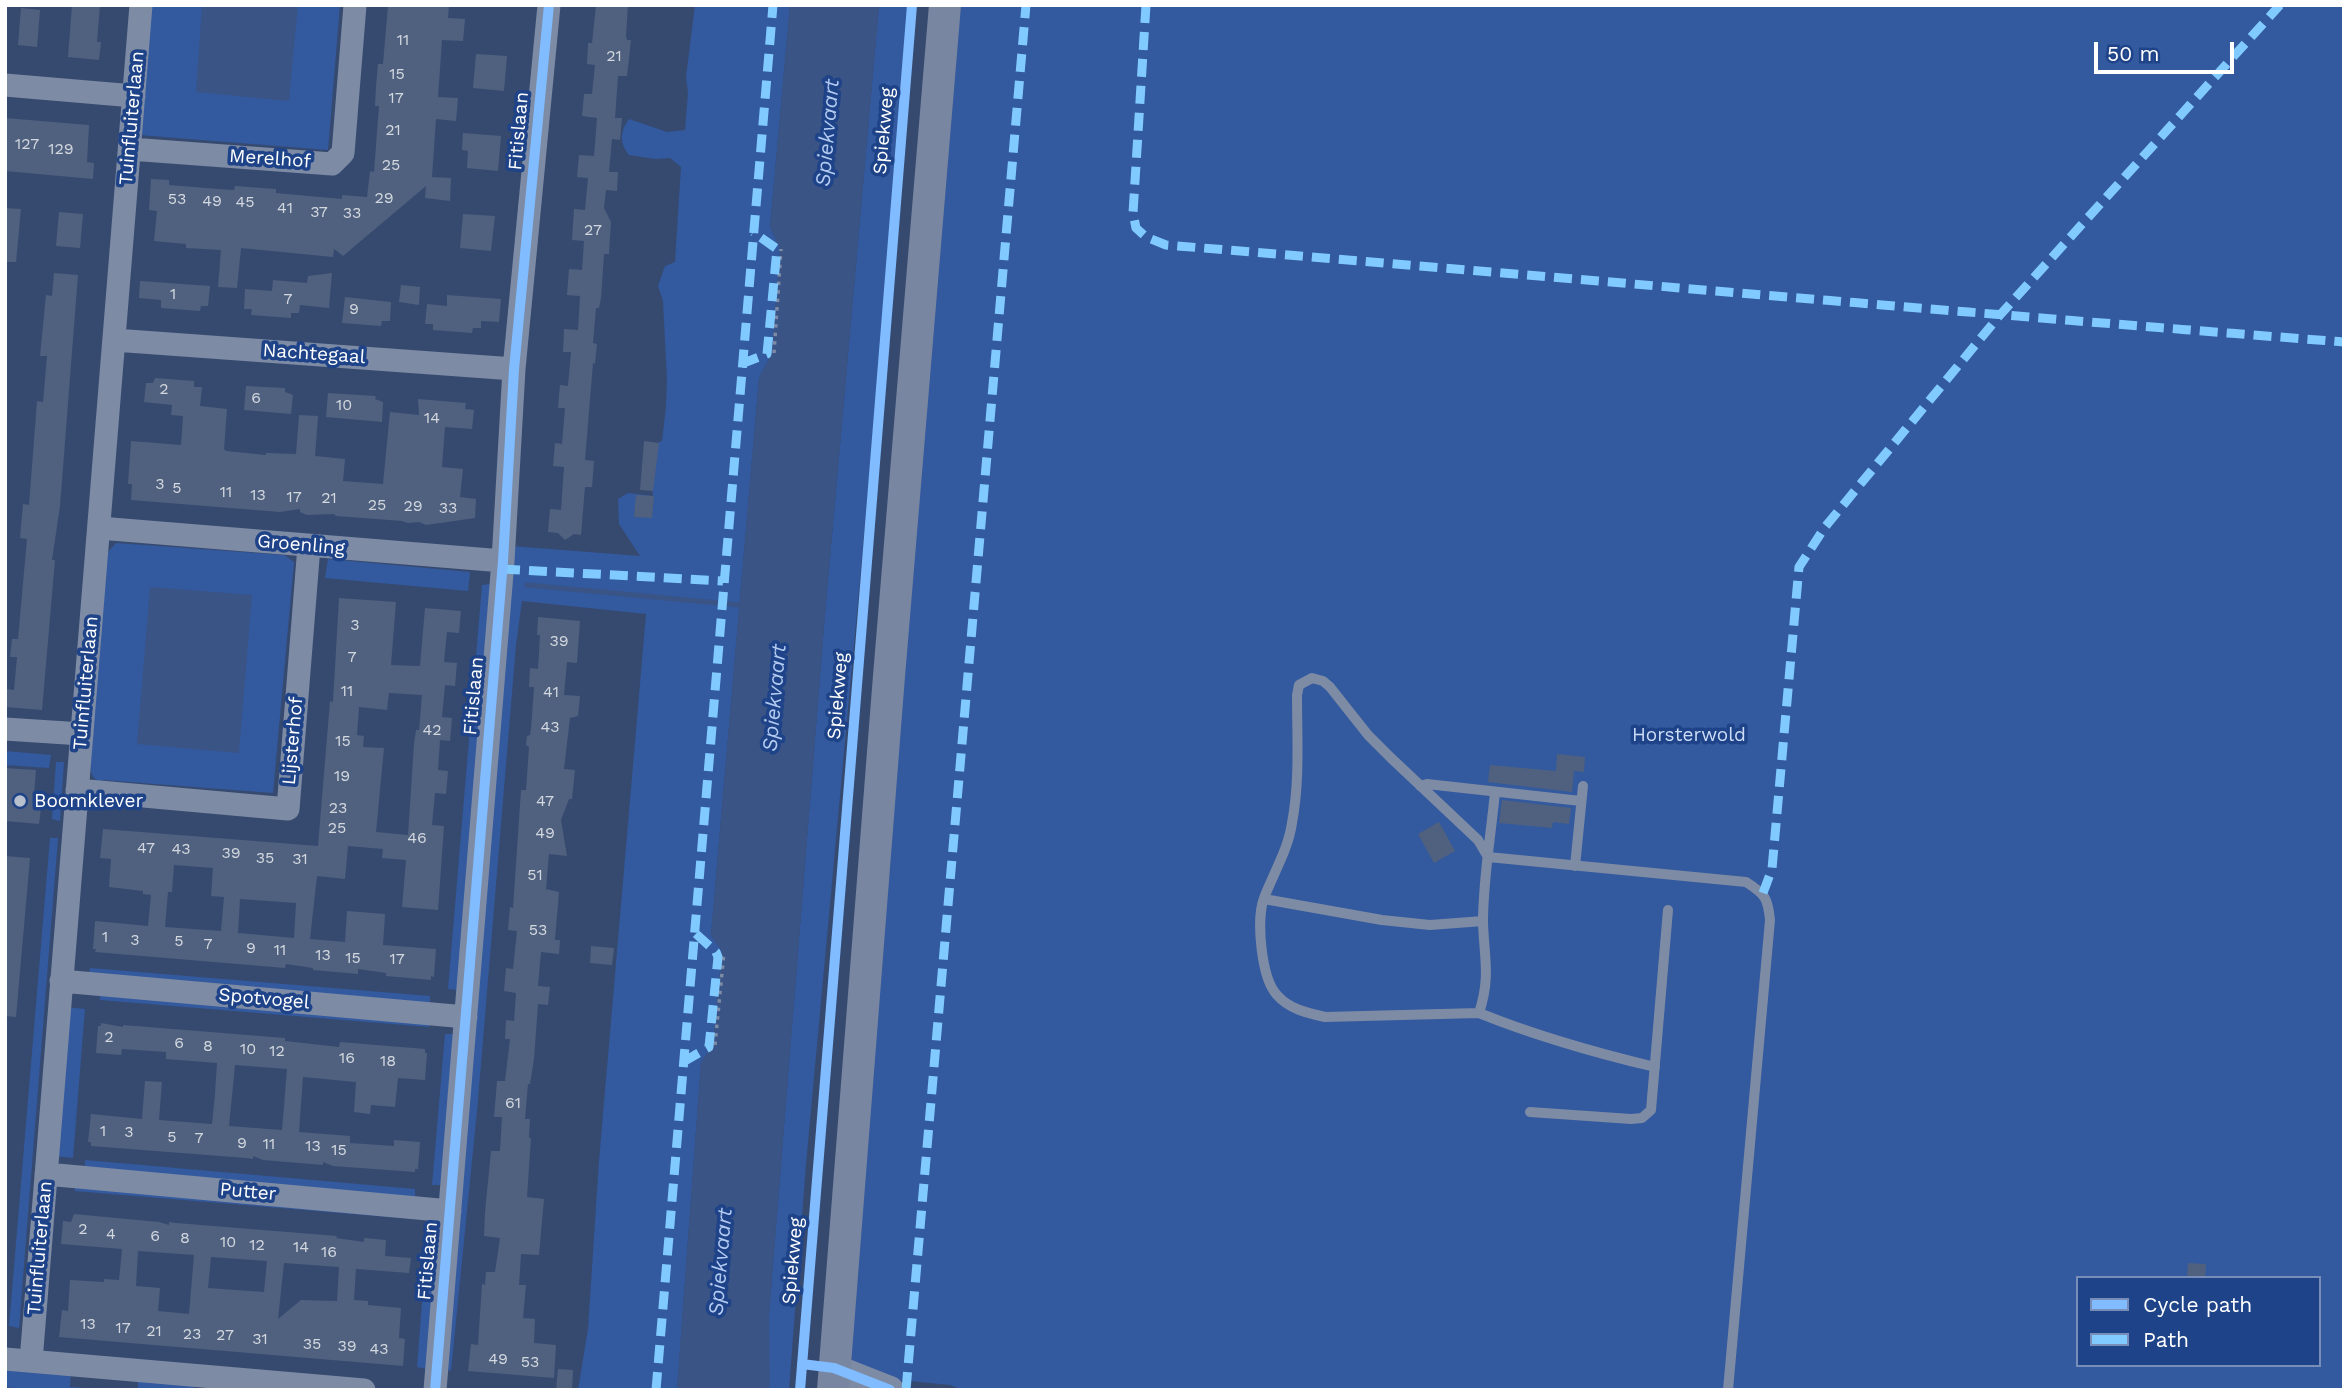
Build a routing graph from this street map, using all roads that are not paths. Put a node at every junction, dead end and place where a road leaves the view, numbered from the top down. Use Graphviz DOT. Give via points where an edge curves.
graph roads {
  1 [pos="141,5"];
  2 [pos="355,5"];
  3 [pos="549,5"];
  4 [pos="945,5"];
  5 [pos="5,85"];
  6 [pos="134,96"];
  7 [pos="130,149"];
  8 [pos="114,340"];
  9 [pos="514,369"];
  10 [pos="99,528"];
  11 [pos="309,546"];
  12 [pos="503,561"];
  13 [pos="5,729"];
  14 [pos="82,734"];
  15 [pos="1420,786"];
  16 [pos="1583,786"];
  17 [pos="77,790"];
  18 [pos="1495,792"];
  19 [pos="1581,801"];
  20 [pos="1488,857"];
  21 [pos="1575,866"];
  22 [pos="1264,899"];
  23 [pos="1668,910"];
  24 [pos="1483,921"];
  25 [pos="61,981"];
  26 [pos="1479,1013"];
  27 [pos="466,1017"];
  28 [pos="1655,1067"];
  29 [pos="1530,1112"];
  30 [pos="46,1174"];
  31 [pos="450,1210"];
  32 [pos="5,1359"];
  33 [pos="30,1361"];
  34 [pos="833,1379"];
  35 [pos="364,1390"];
  36 [pos="435,1390"];
  37 [pos="890,1390"];
  38 [pos="1728,1390"];
  1 -- 6 [label="street, Tuinfluiterlaan"];
  2 -- 7 [label="street, Merelhof" via="343,153 332,164"];
  3 -- 9 [label="street, Fitislaan"];
  4 -- 34 [label="main road"];
  5 -- 6 [label="street"];
  6 -- 7 [label="street, Tuinfluiterlaan"];
  7 -- 8 [label="street, Tuinfluiterlaan"];
  8 -- 9 [label="street, Nachtegaal"];
  8 -- 10 [label="street, Tuinfluiterlaan"];
  9 -- 12 [label="street, Fitislaan"];
  10 -- 11 [label="street, Groenling"];
  10 -- 14 [label="street, Tuinfluiterlaan"];
  11 -- 12 [label="street, Groenling"];
  11 -- 17 [label="street, Lijsterhof" via="288,809"];
  12 -- 27 [label="street, Fitislaan"];
  13 -- 14 [label="street"];
  14 -- 17 [label="street, Tuinfluiterlaan"];
  15 -- 18 [label="lane"];
  15 -- 20 [label="lane" via="1478,840"];
  15 -- 22 [label="lane" via="1368,735 1330,687 1323,681 1305,680 1297,695 1292,824"];
  16 -- 19 [label="lane"];
  17 -- 25 [label="street, Tuinfluiterlaan"];
  18 -- 19 [label="lane"];
  18 -- 20 [label="lane"];
  19 -- 21 [label="lane"];
  20 -- 21 [label="lane"];
  20 -- 24 [label="lane"];
  21 -- 38 [label="lane" via="1746,882 1763,893 1769,906"];
  22 -- 24 [label="lane" via="1394,922"];
  22 -- 26 [label="lane" via="1259,923 1262,952 1274,993 1286,1004 1325,1017"];
  23 -- 28 [label="lane"];
  24 -- 26 [label="lane" via="1486,991"];
  25 -- 27 [label="street, Spotvogel"];
  25 -- 30 [label="street, Tuinfluiterlaan"];
  26 -- 28 [label="lane"];
  27 -- 31 [label="street, Fitislaan"];
  28 -- 29 [label="lane" via="1651,1110 1642,1118"];
  30 -- 31 [label="street, Putter"];
  30 -- 33 [label="street, Tuinfluiterlaan"];
  31 -- 36 [label="street, Fitislaan"];
  32 -- 33 [label="street"];
  33 -- 35 [label="street"];
  34 -- 37 [label="street"];
}
